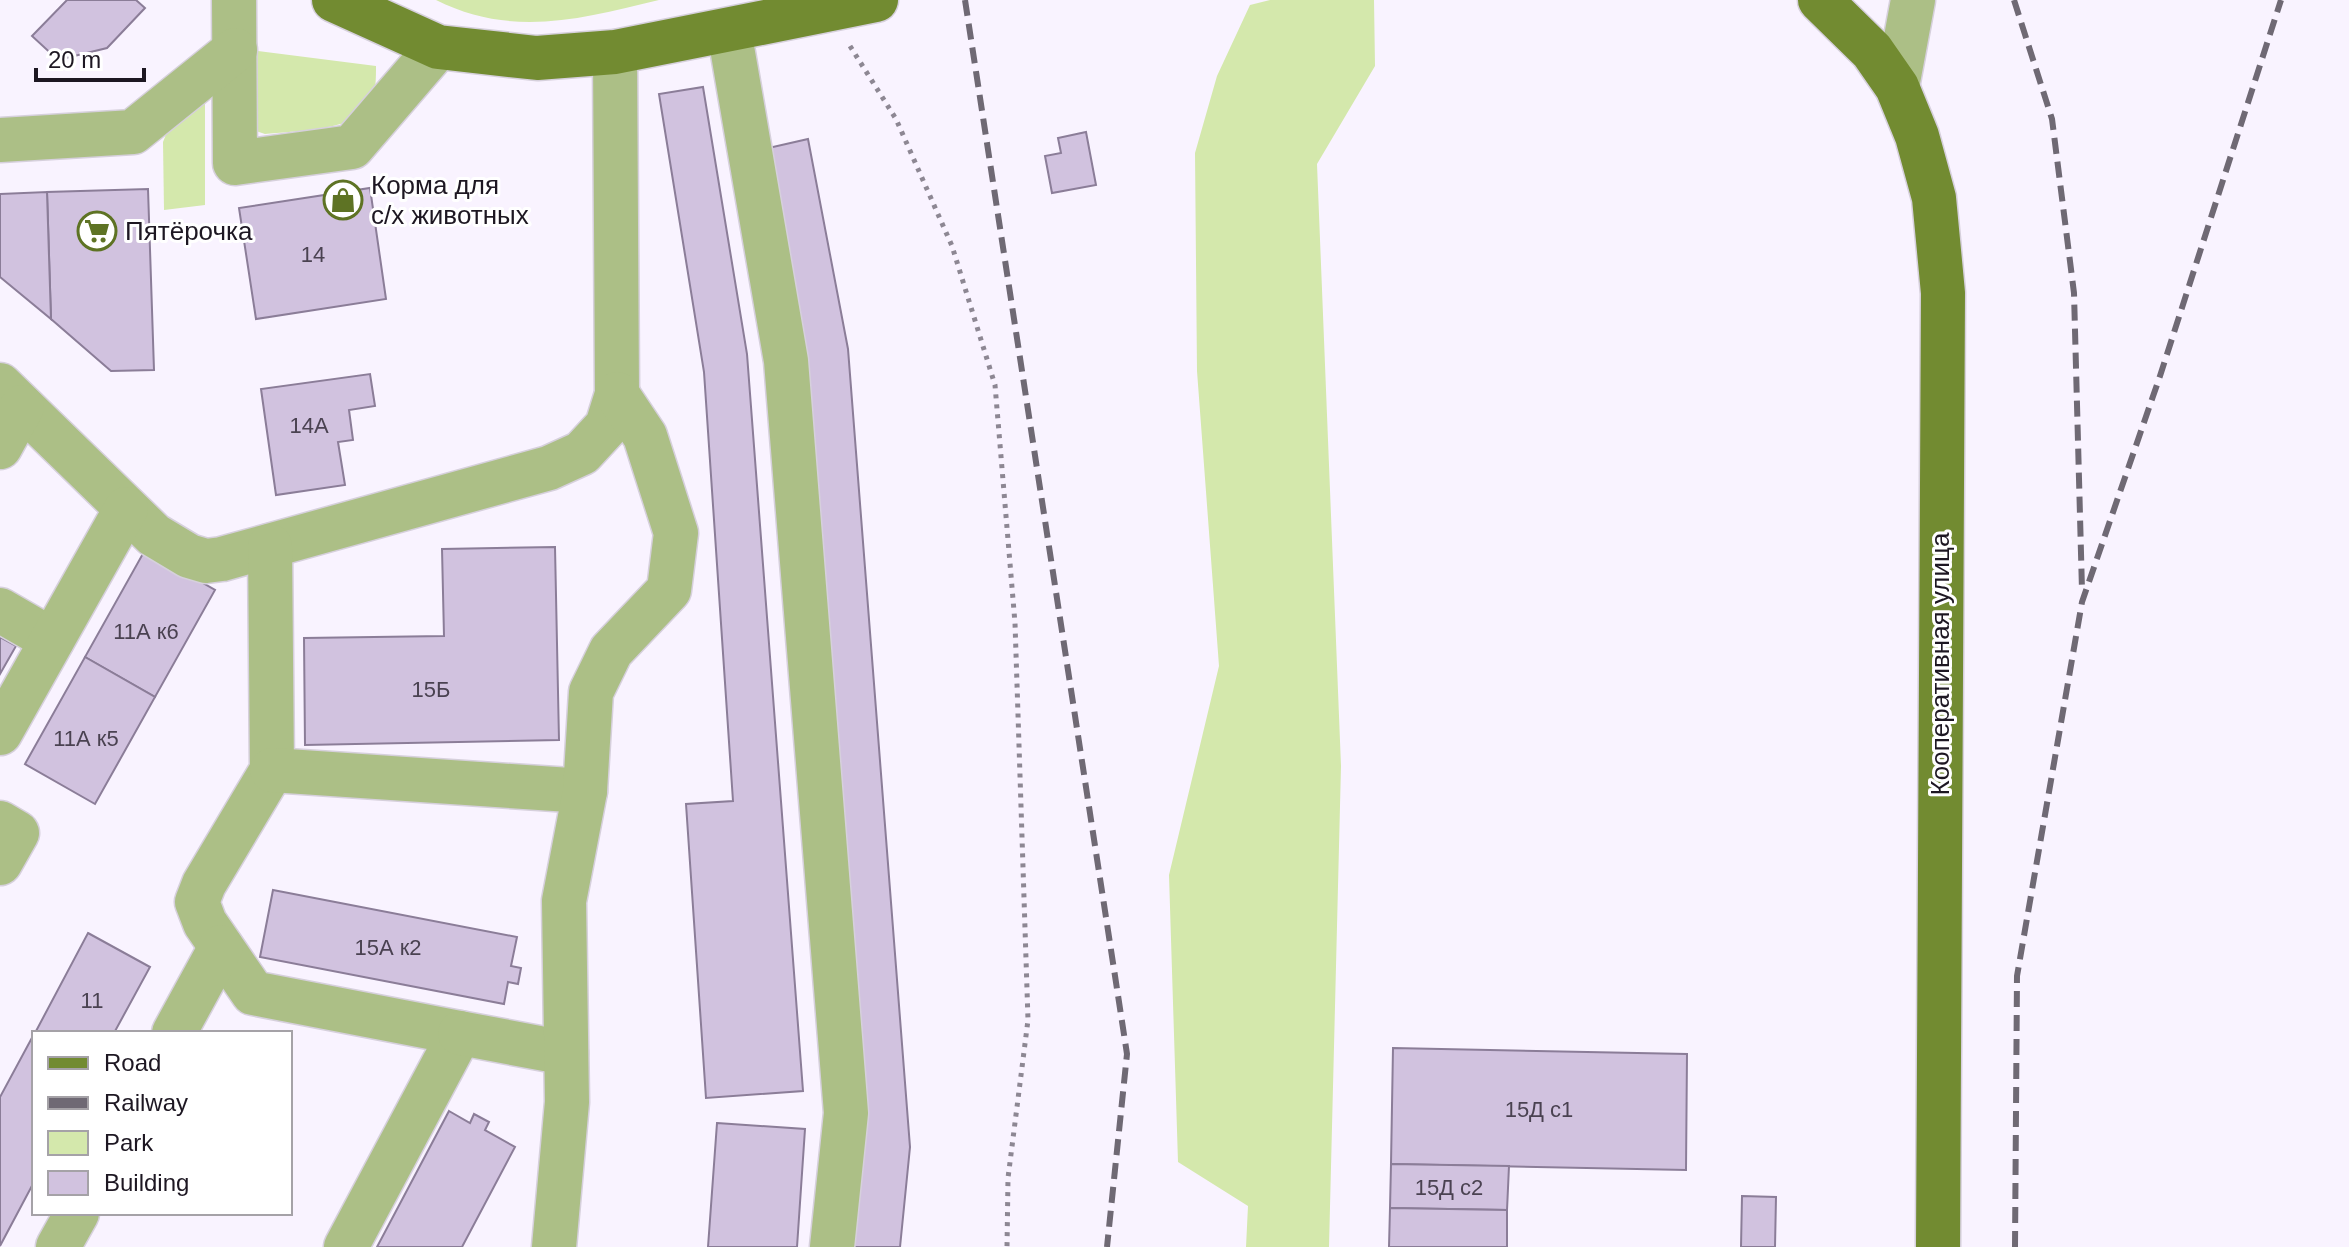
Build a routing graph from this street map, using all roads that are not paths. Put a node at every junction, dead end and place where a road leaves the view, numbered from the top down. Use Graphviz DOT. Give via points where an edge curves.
graph roads {
  1 [pos="234,0"];
  2 [pos="334,0"];
  3 [pos="876,0"];
  4 [pos="1820,0"];
  5 [pos="1913,0"];
  6 [pos="379,10"];
  7 [pos="729,30"];
  8 [pos="438,47"];
  9 [pos="235,50"];
  10 [pos="615,52"];
  11 [pos="1897,87"];
  12 [pos="0,140"];
  13 [pos="617,394"];
  14 [pos="11,396"];
  15 [pos="0,447"];
  16 [pos="126,509"];
  17 [pos="270,546"];
  18 [pos="0,610"];
  19 [pos="52,640"];
  20 [pos="0,733"];
  21 [pos="272,770"];
  22 [pos="585,791"];
  23 [pos="0,823"];
  24 [pos="0,863"];
  25 [pos="221,947"];
  26 [pos="175,1031"];
  27 [pos="460,1033"];
  28 [pos="566,1053"];
  29 [pos="76,1215"];
  30 [pos="58,1247"];
  31 [pos="346,1247"];
  32 [pos="554,1247"];
  33 [pos="832,1247"];
  34 [pos="1938,1247"];
  1 -- 9 [label="street"];
  2 -- 6 [label="main road"];
  3 -- 7 [label="main road"];
  4 -- 11 [label="main road, Кооперативная улица" via="1872,51"];
  5 -- 11 [label="street"];
  6 -- 8 [label="main road"];
  7 -- 10 [label="main road"];
  7 -- 33 [label="street" via="788,376 846,1113"];
  8 -- 9 [label="street" via="352,147 235,163"];
  8 -- 10 [label="main road" via="537,58"];
  9 -- 12 [label="street" via="133,132"];
  10 -- 13 [label="street"];
  11 -- 34 [label="main road, Кооперативная улица" via="1934,198 1943,293"];
  13 -- 17 [label="street" via="607,426 582,453 549,468"];
  13 -- 22 [label="street" via="645,436 676,533 669,590 611,651 591,692"];
  14 -- 15 [label="street"];
  14 -- 16 [label="street"];
  16 -- 17 [label="street" via="154,535 206,561"];
  16 -- 19 [label="street"];
  17 -- 21 [label="street"];
  18 -- 19 [label="street"];
  19 -- 20 [label="street"];
  21 -- 22 [label="street"];
  21 -- 25 [label="street" via="197,902"];
  22 -- 28 [label="street" via="564,901"];
  23 -- 24 [label="street" via="17,833"];
  25 -- 26 [label="street"];
  25 -- 27 [label="street" via="253,993"];
  27 -- 28 [label="street"];
  27 -- 31 [label="street"];
  28 -- 32 [label="street" via="567,1102"];
  29 -- 30 [label="street"];
}
